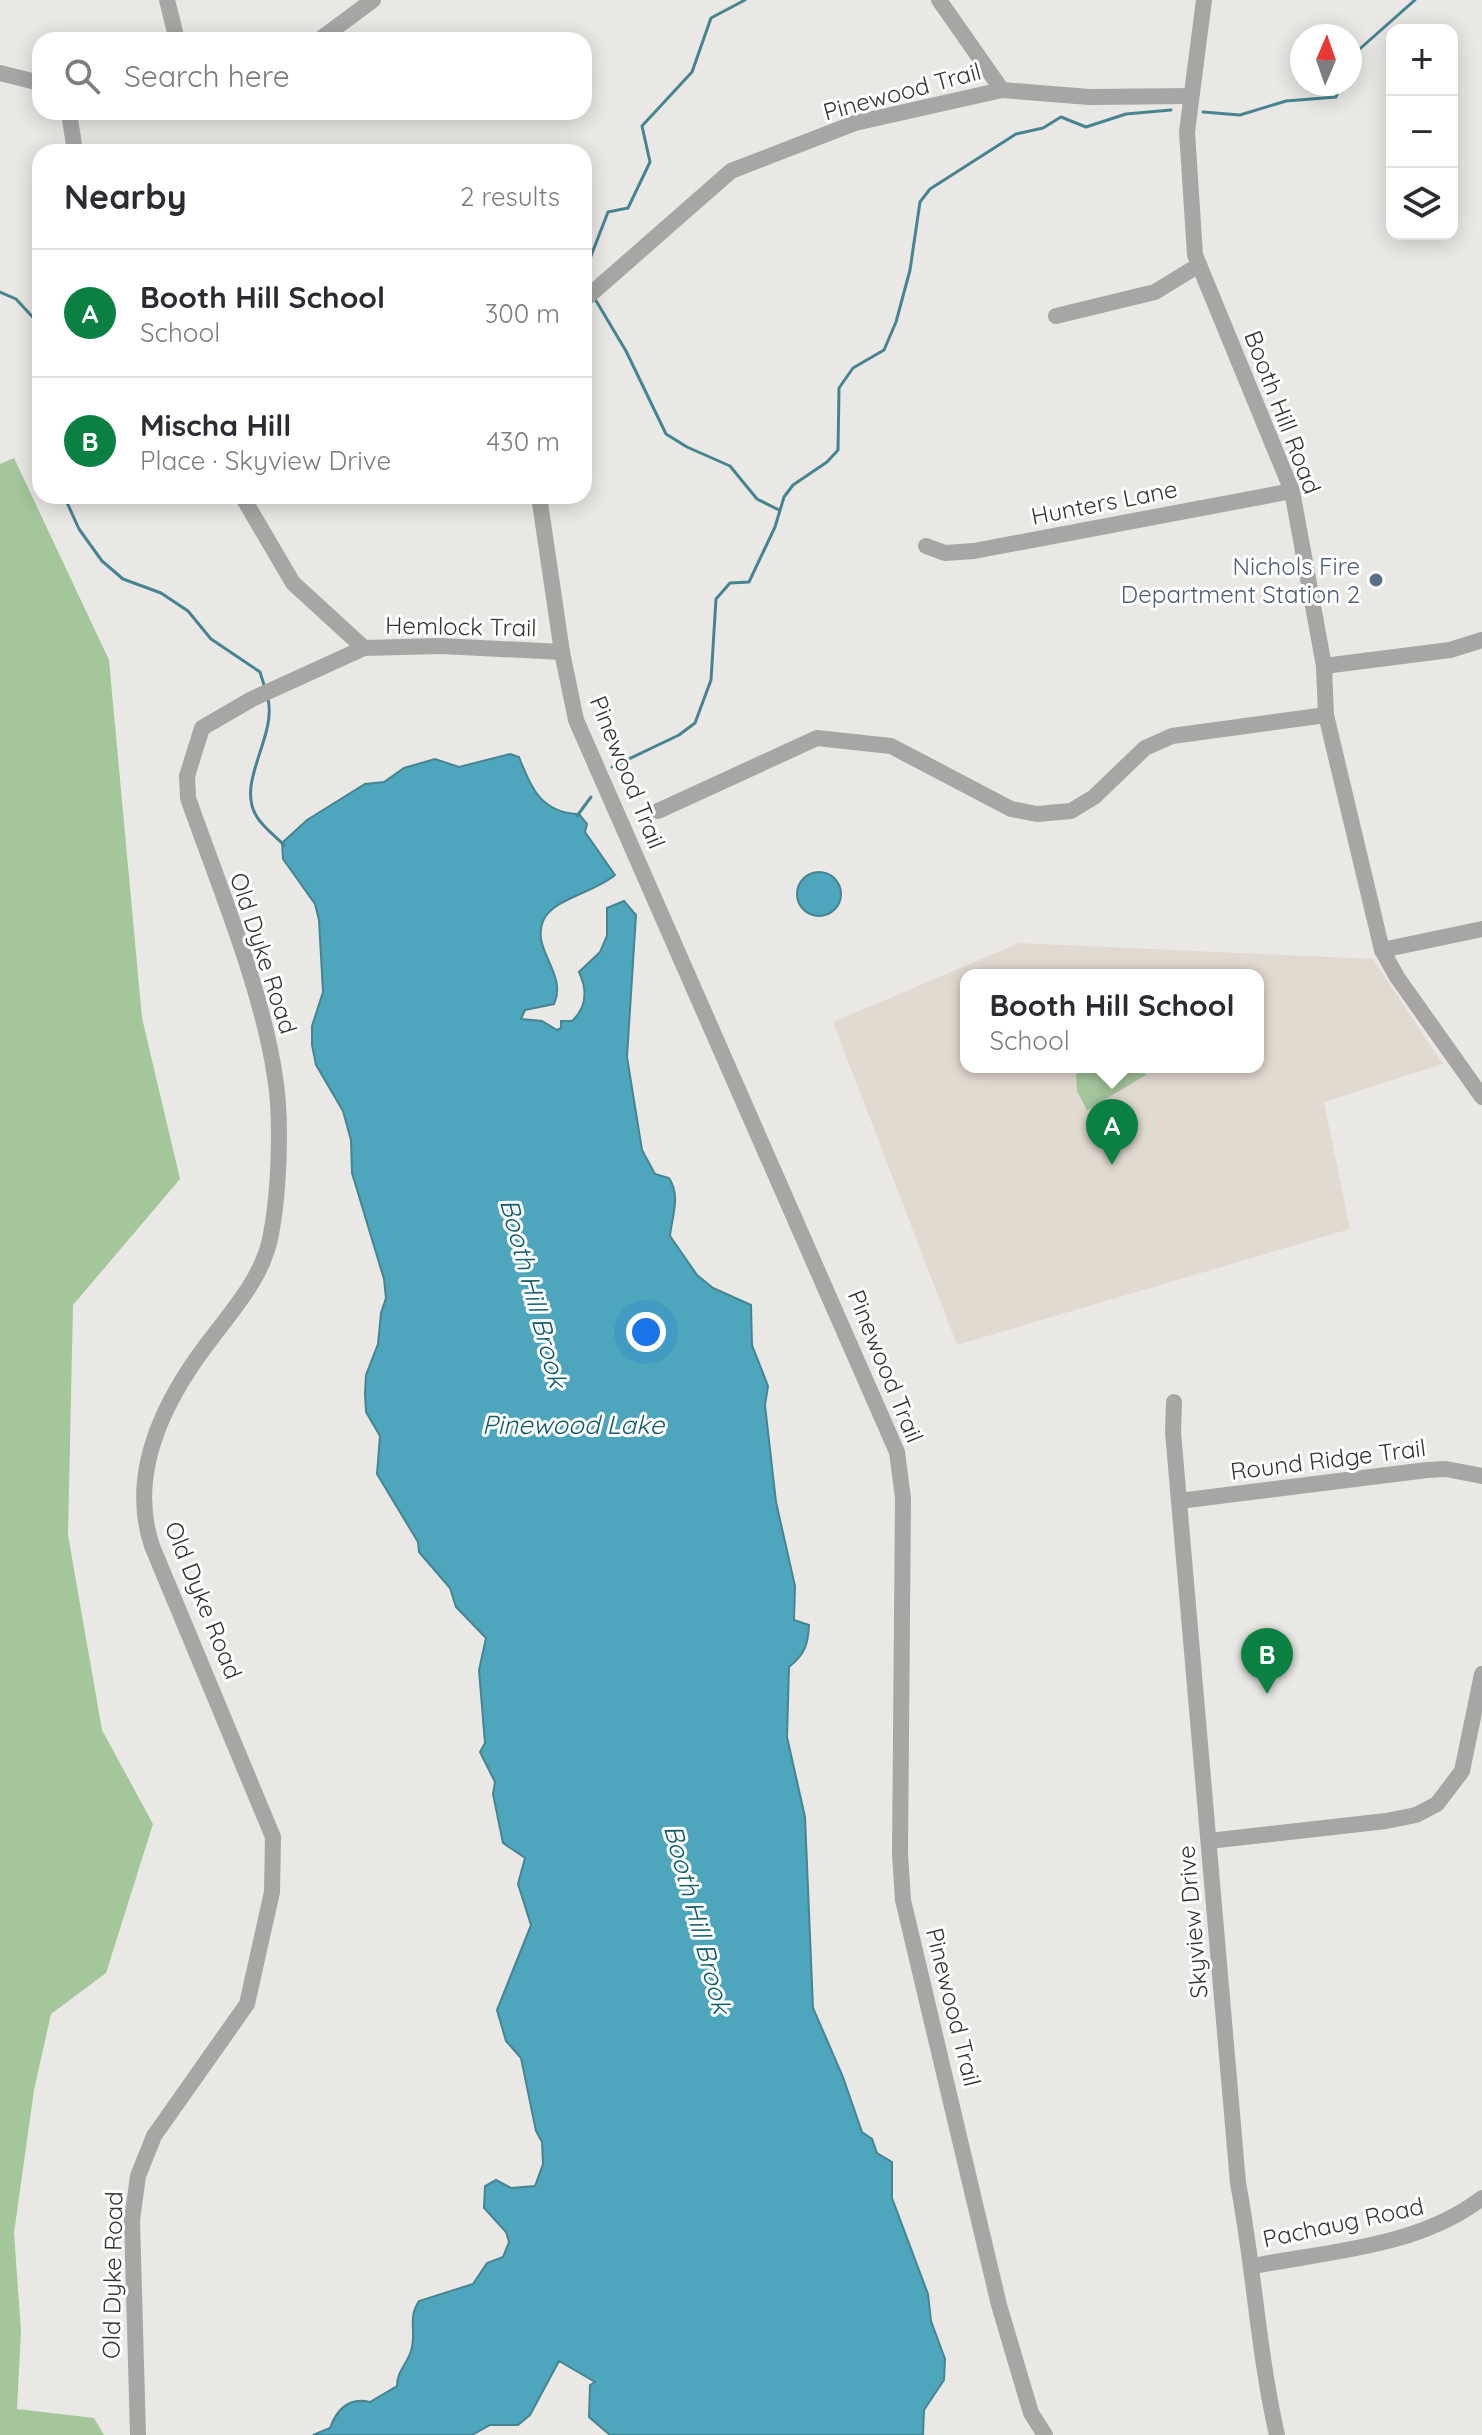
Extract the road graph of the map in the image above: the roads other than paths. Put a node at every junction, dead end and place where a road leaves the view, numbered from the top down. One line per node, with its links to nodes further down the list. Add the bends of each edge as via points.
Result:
1 (167, 0): 5 (street)
2 (373, 0): 6 (street)
3 (939, 0): 9 (street)
4 (1204, 0): 10 (street, Booth Hill Road)
5 (175, 32)
6 (330, 32)
7 (0, 73): 8 (street)
8 (32, 81)
9 (1002, 90): 10 (street, Pinewood Trail, via 1089,97); 14 (street, Pinewood Trail, via 855,123 731,171)
10 (1191, 96): 13 (street, Booth Hill Road, via 1187,132)
11 (70, 120): 12 (street)
12 (74, 144)
13 (1199, 265): 15 (street, via 1155,292); 16 (street, Booth Hill Road)
14 (592, 293)
15 (1056, 316)
16 (1292, 491): 19 (street, Hunters Lane, via 974,551 945,553); 23 (street, Booth Hill Road)
17 (247, 504): 21 (street, Hemlock Trail, via 293,583)
18 (540, 504): 22 (street, Pinewood Trail)
19 (926, 546)
20 (1482, 640): 23 (street, via 1450,650)
21 (364, 648): 22 (street, Hemlock Trail); 36 (street, Old Dyke Road, via 202,728 187,776 188,798 258,1003 279,1102 271,1236 258,1273 166,1411 148,1459 144,1497 152,1546 273,1837 275,1869 247,2004 154,2136 138,2176 132,2220)
22 (562, 652): 37 (street, Pinewood Trail, via 576,720 897,1452 903,1498 903,1900 999,2305 1026,2399)
23 (1324, 666): 24 (street, Booth Hill Road)
24 (1326, 715): 25 (street, via 1172,736 1145,748 1094,797 1071,811 1037,814 1011,809 891,746 817,738); 27 (street, Booth Hill Road)
25 (658, 811)
26 (1482, 929): 27 (street)
27 (1382, 950): 28 (street, Booth Hill Road)
28 (1482, 1097)
29 (1174, 1402): 31 (street, Skyview Drive)
30 (1482, 1476): 31 (street, Round Ridge Trail, via 1427,1470)
31 (1179, 1501): 33 (street, Skyview Drive)
32 (1482, 1674): 33 (street, via 1462,1771 1437,1804 1386,1821)
33 (1209, 1841): 35 (street, Skyview Drive, via 1238,2183)
34 (1482, 2198): 35 (street, Pachaug Road, via 1412,2236)
35 (1253, 2266): 38 (street, Skyview Drive, via 1264,2378)
36 (138, 2435)
37 (1045, 2435)
38 (1277, 2435)

